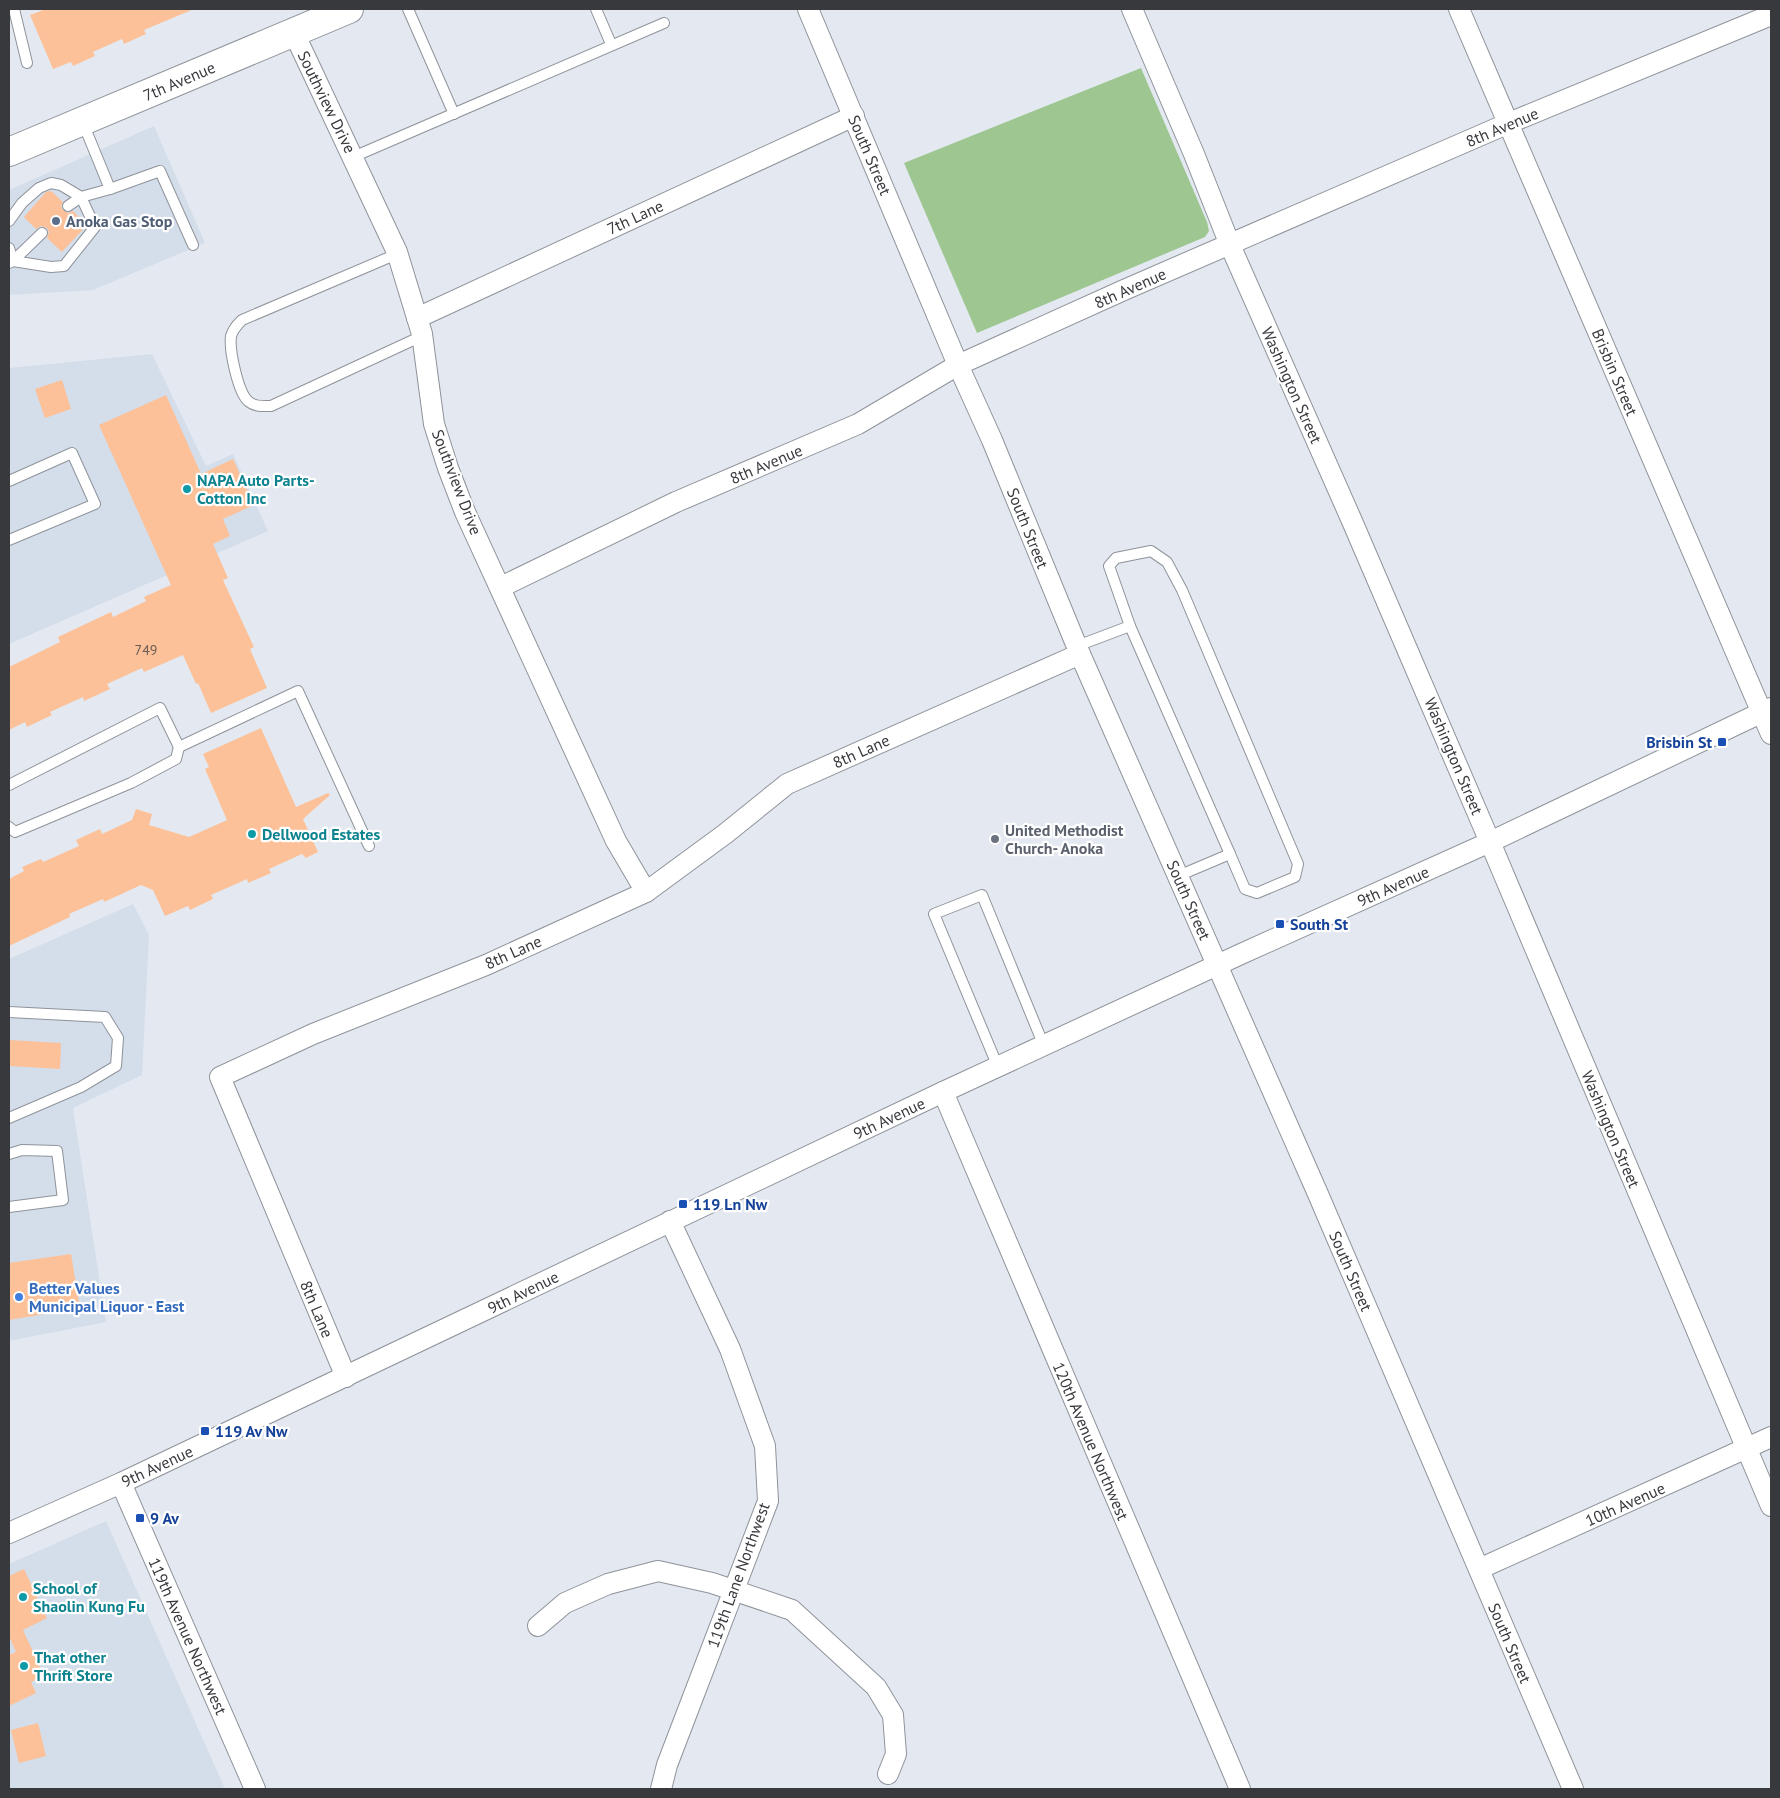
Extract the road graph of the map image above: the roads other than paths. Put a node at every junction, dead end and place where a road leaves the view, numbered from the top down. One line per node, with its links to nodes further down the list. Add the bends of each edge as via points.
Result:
1 (14, 9): 12 (lane)
2 (408, 9): 13 (lane)
3 (596, 9): 11 (lane)
4 (808, 9): 14 (street, South Street)
5 (1132, 9): 25 (street, Washington Street)
6 (1459, 9): 16 (street, Brisbin Street)
7 (340, 10): 10 (street, 7th Avenue)
8 (1771, 15): 16 (street, 8th Avenue)
9 (664, 23): 11 (lane)
10 (294, 33): 15 (street, 7th Avenue); 18 (street, Southview Drive)
11 (611, 44): 13 (lane)
12 (27, 63)
13 (454, 114): 18 (lane)
14 (854, 116): 29 (street, 7th Lane); 30 (street, South Street)
15 (82, 121): 17 (street, 7th Avenue); 19 (lane)
16 (1509, 124): 25 (street, 8th Avenue); 36 (street, Brisbin Street)
17 (9, 152)
18 (353, 157): 27 (street, Southview Drive)
19 (110, 189): 20 (lane); 24 (lane, via 160,171)
20 (81, 197): 21 (lane); 22 (lane, via 51,182 22,203); 28 (lane, via 95,227 64,266)
21 (68, 206)
22 (9, 221)
23 (42, 233): 28 (lane)
24 (193, 245)
25 (1230, 245): 30 (street, 8th Avenue); 41 (street, Washington Street)
26 (9, 248): 28 (lane)
27 (397, 254): 29 (street, Southview Drive); 29 (lane, via 242,320 235,326 231,347 240,390 257,406 271,406)
28 (11, 262)
29 (419, 327): 33 (street, Southview Drive, via 434,424 465,512)
30 (958, 365): 33 (street, 8th Avenue, via 858,424 676,502); 35 (street, South Street)
31 (9, 481): 32 (lane, via 72,453 95,504)
32 (9, 540)
33 (501, 587): 45 (street, Southview Drive, via 616,841)
34 (1130, 626): 35 (lane); 43 (lane); 43 (lane, via 1109,566 1116,558 1151,551 1167,562 1182,590 1298,864 1295,877 1257,893 1245,890)
35 (1078, 650): 44 (street, South Street); 45 (street, 8th Lane, via 786,784)
36 (1767, 711): 37 (street, Brisbin Street); 41 (street, 9th Avenue)
37 (1771, 734)
38 (179, 747): 39 (lane, via 160,708); 40 (lane, via 176,759 131,783 15,832); 42 (lane, via 298,691)
39 (9, 785)
40 (9, 828)
41 (1490, 842): 46 (street, 9th Avenue); 57 (street, Washington Street)
42 (369, 846)
43 (1230, 854): 44 (lane)
44 (1178, 876): 46 (street, South Street)
45 (646, 892): 55 (street, 8th Lane, via 486,965 313,1034 220,1077)
46 (1218, 965): 48 (street, 9th Avenue); 61 (street, South Street)
47 (9, 1012): 51 (lane, via 105,1017 118,1038 116,1066 81,1087)
48 (1044, 1046): 49 (street, 9th Avenue); 49 (lane, via 982,895 934,914)
49 (998, 1067): 50 (street, 9th Avenue)
50 (943, 1092): 54 (street, 9th Avenue); 67 (street, 120th Avenue Northwest)
51 (9, 1118)
52 (9, 1154): 53 (lane, via 22,1150 57,1151 63,1200)
53 (9, 1207)
54 (670, 1222): 55 (street, 9th Avenue); 62 (street, 119th Lane Northwest, via 730,1349 765,1446 768,1501)
55 (346, 1377): 58 (street, 9th Avenue)
56 (1771, 1437): 57 (street, 10th Avenue)
57 (1746, 1449): 59 (street, Washington Street); 61 (street, 10th Avenue)
58 (121, 1483): 60 (street, 9th Avenue); 65 (street, 119th Avenue Northwest)
59 (1771, 1506)
60 (9, 1533)
61 (1479, 1569): 68 (street, South Street)
62 (733, 1590): 63 (street, via 658,1571 608,1584 565,1603); 64 (street, via 792,1610 876,1688 893,1715 896,1754); 66 (street, 119th Lane Northwest, via 667,1765)
63 (538, 1626)
64 (888, 1774)
65 (253, 1788)
66 (661, 1789)
67 (1240, 1789)
68 (1573, 1789)

